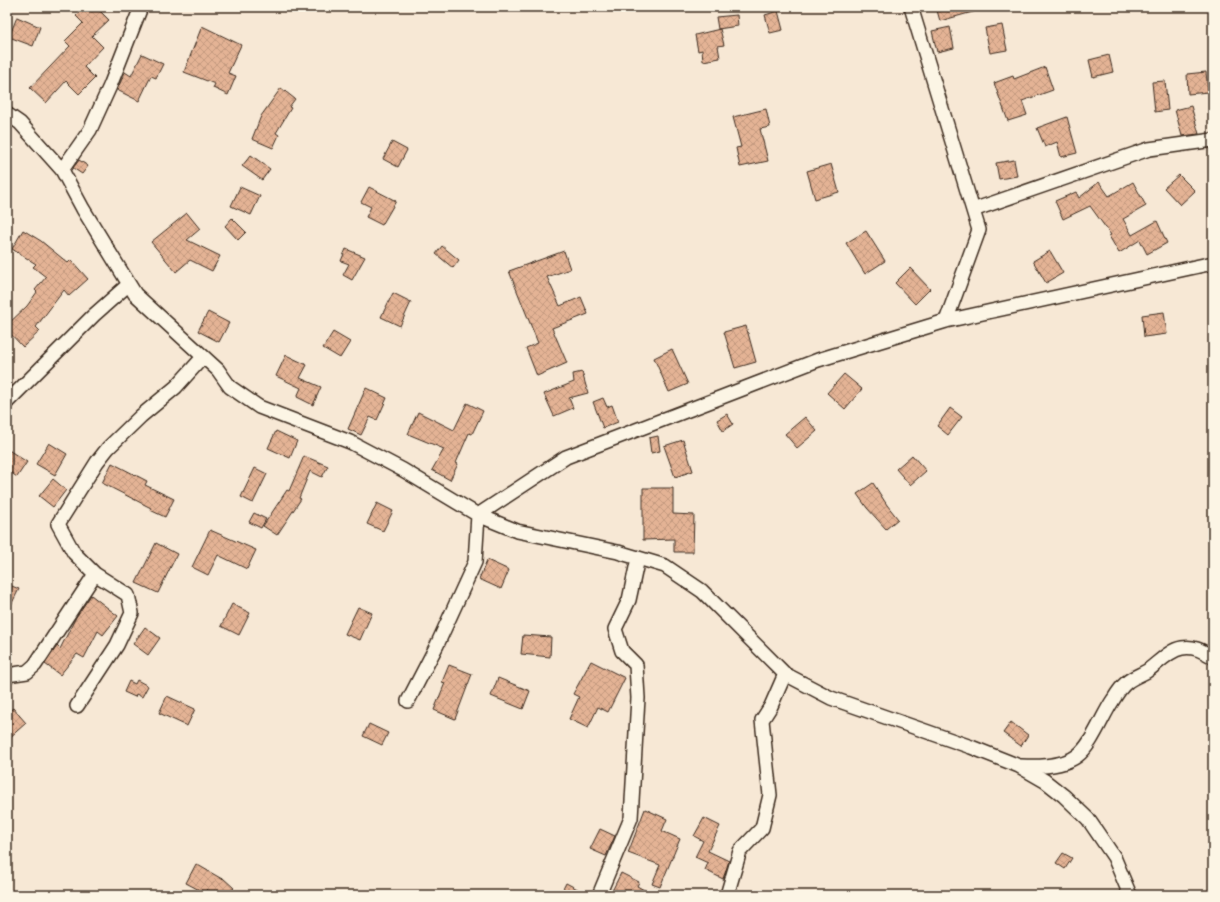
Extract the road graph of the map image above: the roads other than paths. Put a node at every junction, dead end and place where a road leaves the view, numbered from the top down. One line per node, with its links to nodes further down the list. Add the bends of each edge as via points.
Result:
1 (141, 7): 5 (street, via 90,130)
2 (911, 7): 6 (street)
3 (7, 114): 5 (street, via 20,123)
4 (1213, 140): 6 (street, via 1149,149)
5 (62, 170): 8 (street, via 82,209)
6 (973, 210): 9 (street, via 979,230)
7 (1213, 263): 9 (street)
8 (129, 284): 10 (street, via 135,294); 11 (street, via 94,315)
9 (946, 321): 12 (street, via 818,360 566,457)
10 (203, 357): 12 (street, via 218,370 230,387 259,407 350,442); 14 (street, via 176,387 108,448 58,524 74,553)
11 (7, 402)
12 (478, 515): 13 (street, via 517,531); 18 (street, via 475,562)
13 (638, 558): 16 (street, via 665,566 702,591); 21 (street, via 629,600 615,630 622,651 636,665 638,698 631,818)
14 (95, 574): 17 (street, via 35,665 27,672); 19 (street, via 128,595 132,612 117,645)
15 (1213, 657): 20 (street, via 1194,647 1180,648 1126,683 1077,756 1063,763 1040,767)
16 (785, 674): 20 (street, via 831,698); 22 (street, via 762,720 770,795 762,828 740,851)
17 (7, 675)
18 (408, 701)
19 (77, 706)
20 (1019, 766): 23 (street, via 1059,792 1088,819 1114,857)
21 (599, 895)
22 (727, 895)
23 (1130, 895)

